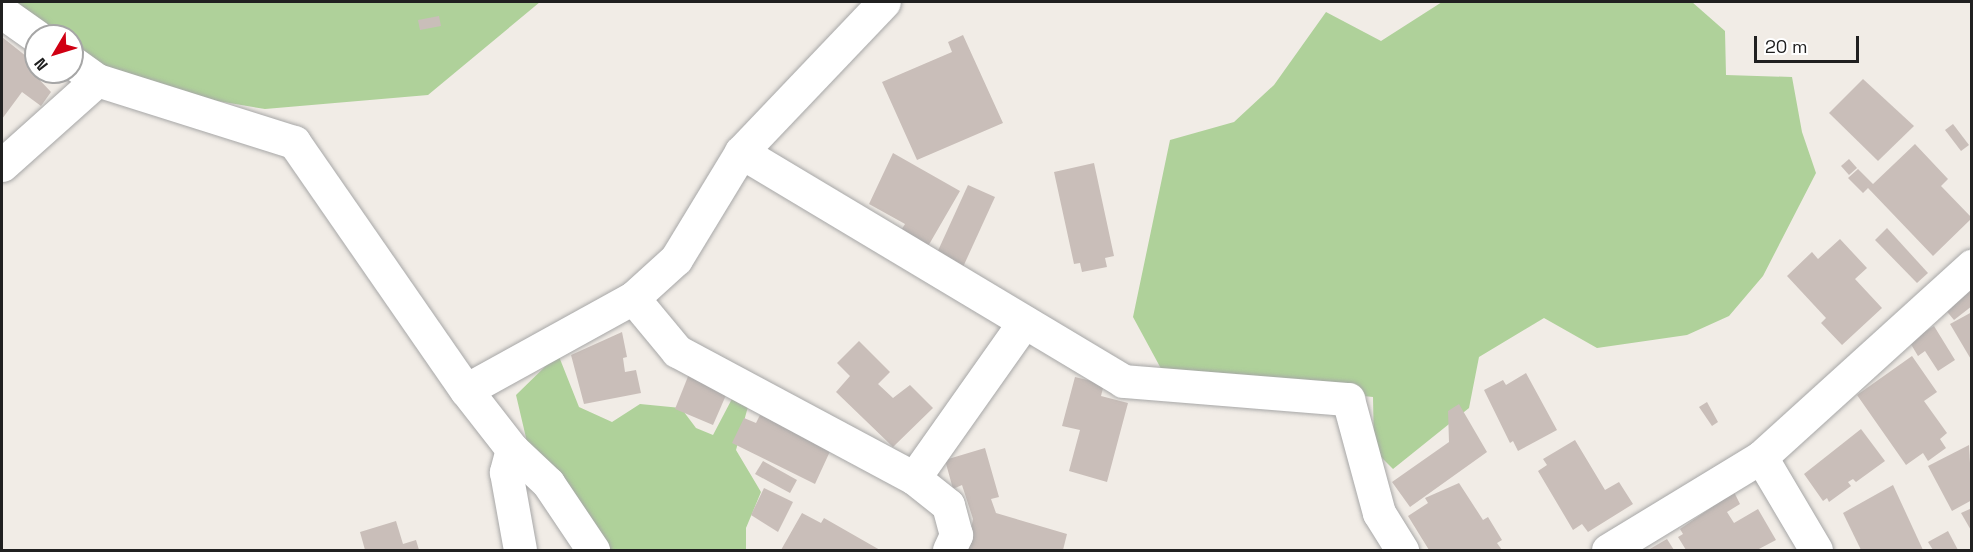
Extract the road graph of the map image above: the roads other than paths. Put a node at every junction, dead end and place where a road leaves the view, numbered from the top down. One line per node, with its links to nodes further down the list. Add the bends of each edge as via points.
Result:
1 (884, 2): 6 (street)
2 (2, 12): 3 (street)
3 (24, 28)
4 (84, 71): 11 (street, via 294,142)
5 (73, 84): 7 (street)
6 (741, 152): 9 (street, via 676,259); 10 (street)
7 (2, 165)
8 (1971, 266): 13 (street)
9 (633, 298): 11 (street); 14 (street, via 677,351)
10 (1024, 322): 14 (street); 18 (street, via 1123,381 1348,399 1379,513)
11 (466, 390): 12 (street)
12 (512, 449): 15 (street, via 506,472); 16 (street, via 548,483)
13 (1761, 457): 19 (street); 20 (street)
14 (914, 478): 17 (street, via 948,505 956,535)
15 (520, 550)
16 (593, 550)
17 (949, 550)
18 (1402, 550)
19 (1608, 550)
20 (1816, 550)

